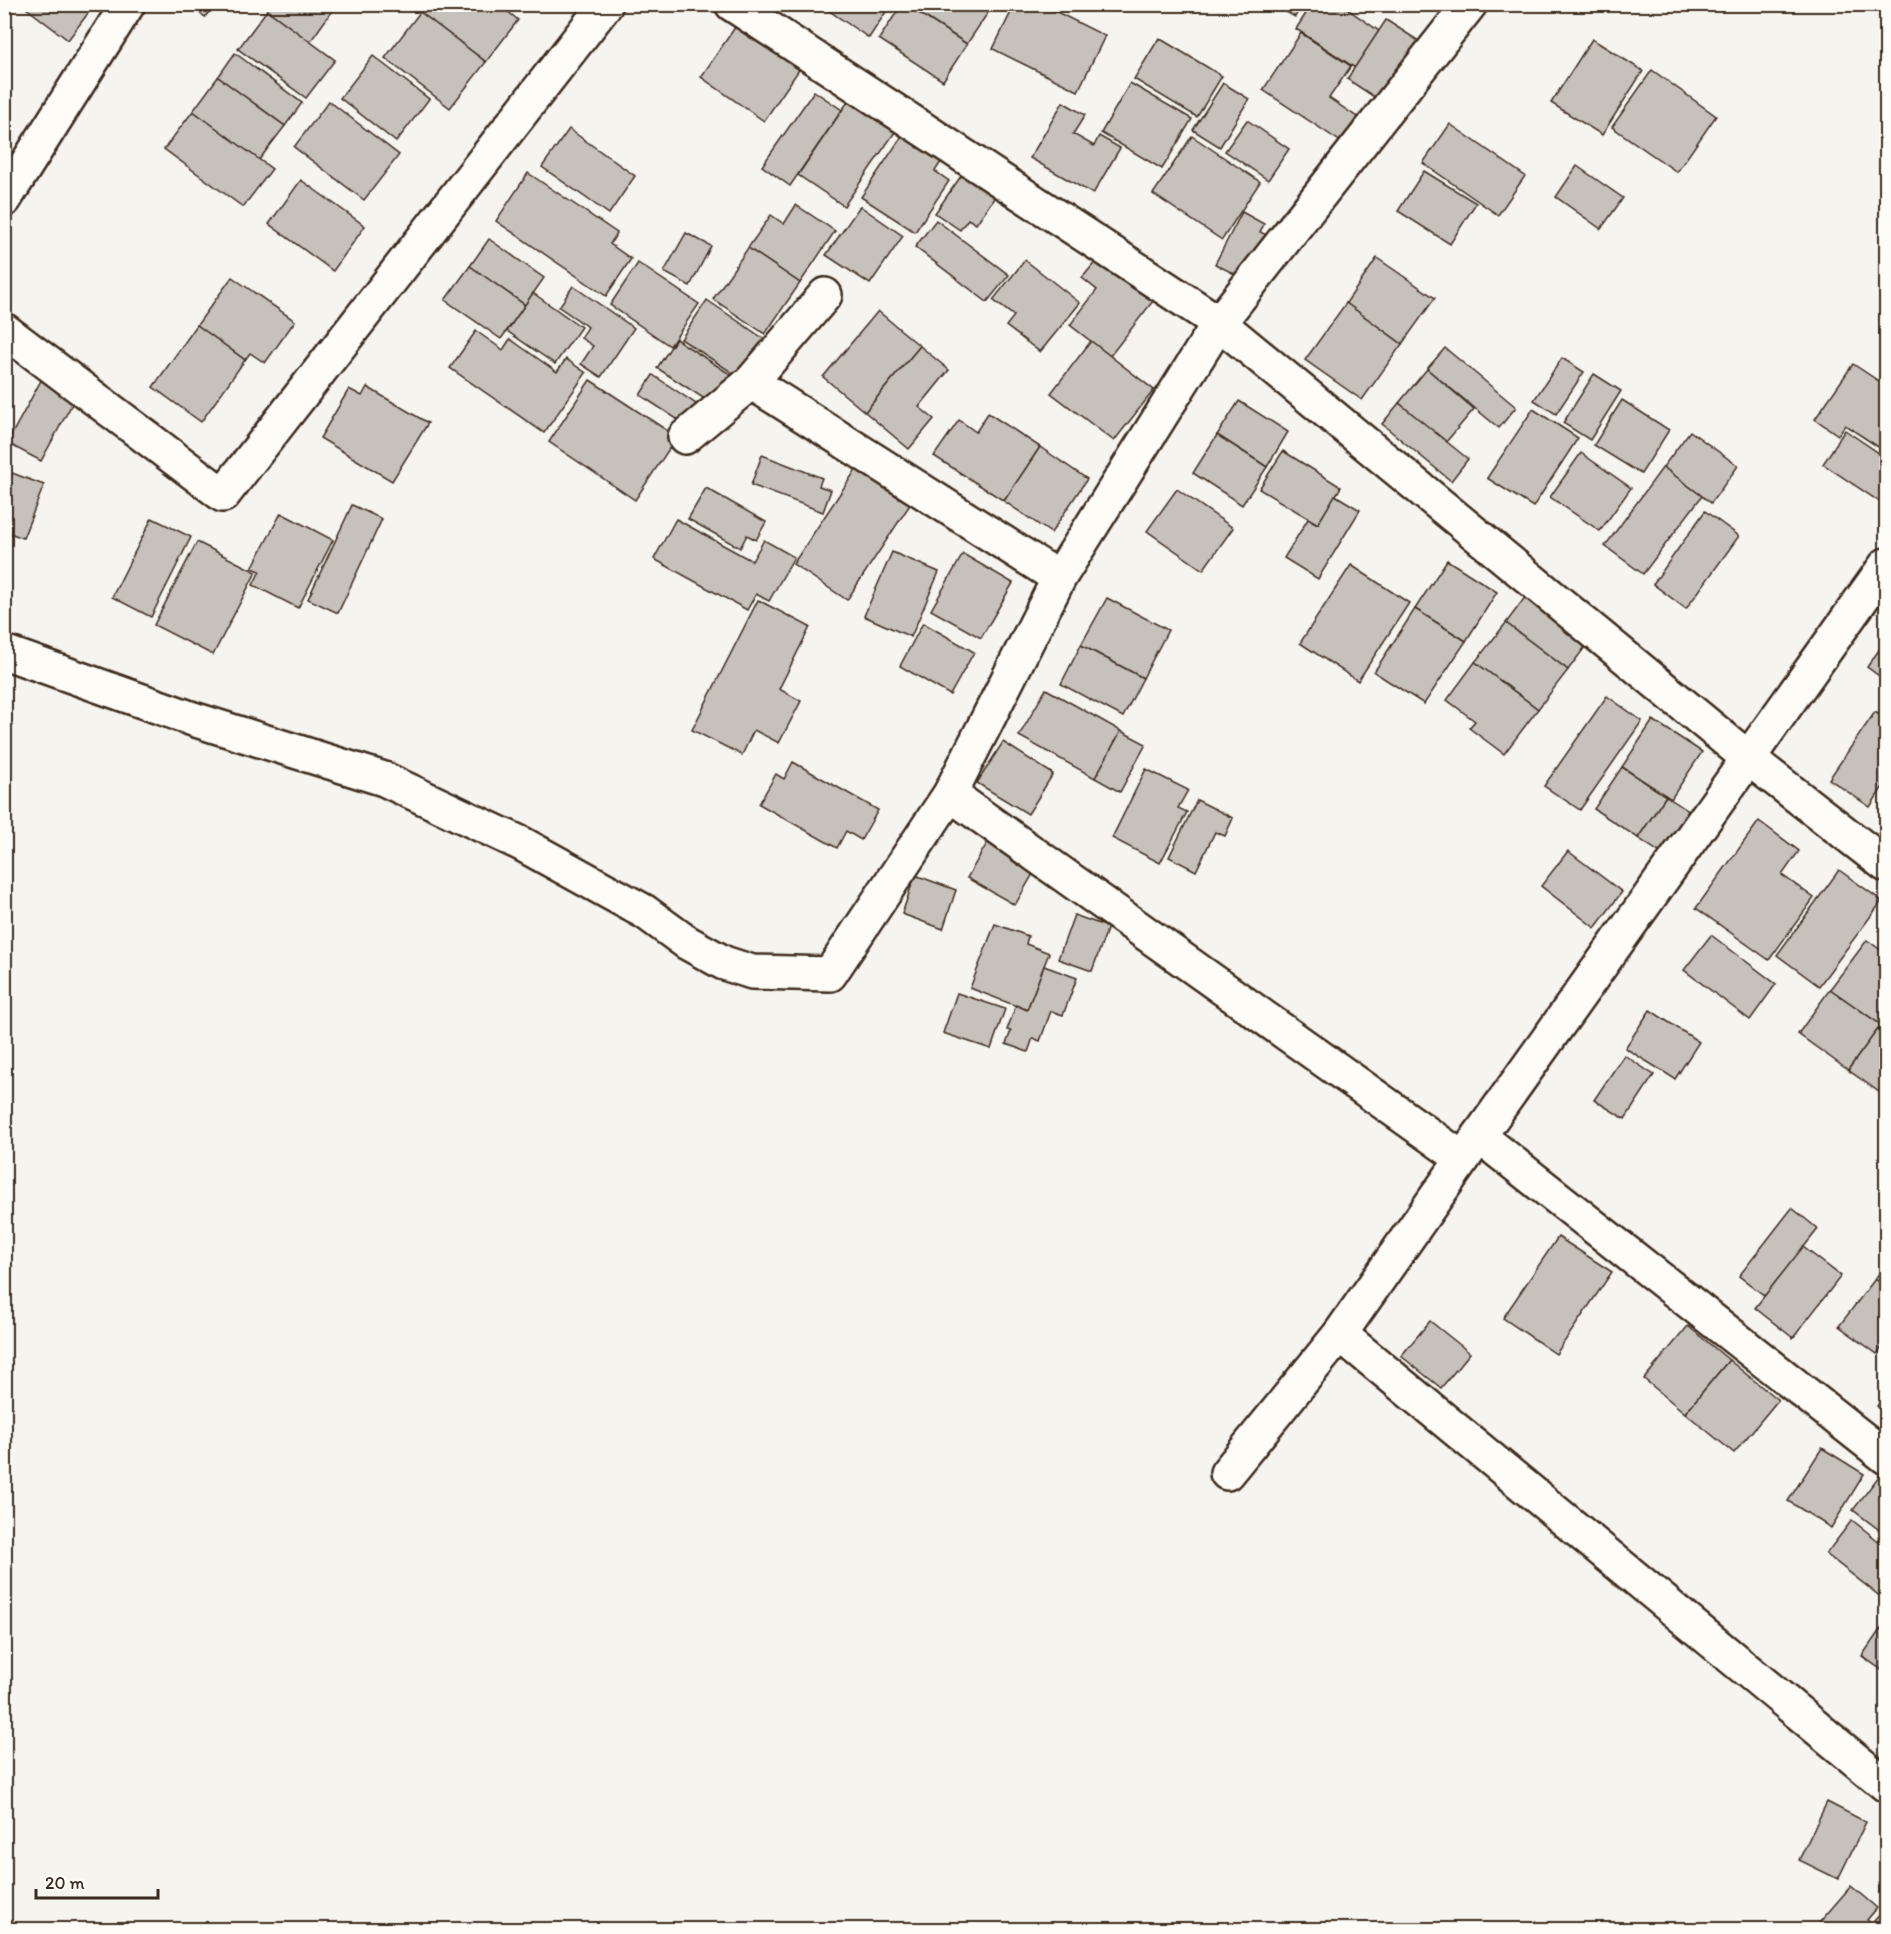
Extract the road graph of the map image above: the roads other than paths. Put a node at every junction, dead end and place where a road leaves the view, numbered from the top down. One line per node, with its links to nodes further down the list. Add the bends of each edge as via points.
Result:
1 (128, 4): 5 (street)
2 (606, 4): 8 (street, via 223,495)
3 (732, 4): 7 (street)
4 (1470, 4): 7 (street)
5 (4, 200)
6 (825, 295): 9 (street)
7 (1219, 323): 12 (street); 14 (street)
8 (4, 330)
9 (751, 382): 10 (street); 12 (street)
10 (686, 437)
11 (1887, 565): 14 (street)
12 (1059, 578): 15 (street)
13 (4, 652): 15 (street, via 193,719 384,779 522,844 645,912 714,958 752,972 830,974)
14 (1748, 758): 16 (street); 17 (street)
15 (950, 794): 17 (street)
16 (1887, 865)
17 (1471, 1148): 18 (street); 19 (street)
18 (1340, 1334): 20 (street); 21 (street)
19 (1887, 1457)
20 (1227, 1473)
21 (1887, 1785)

